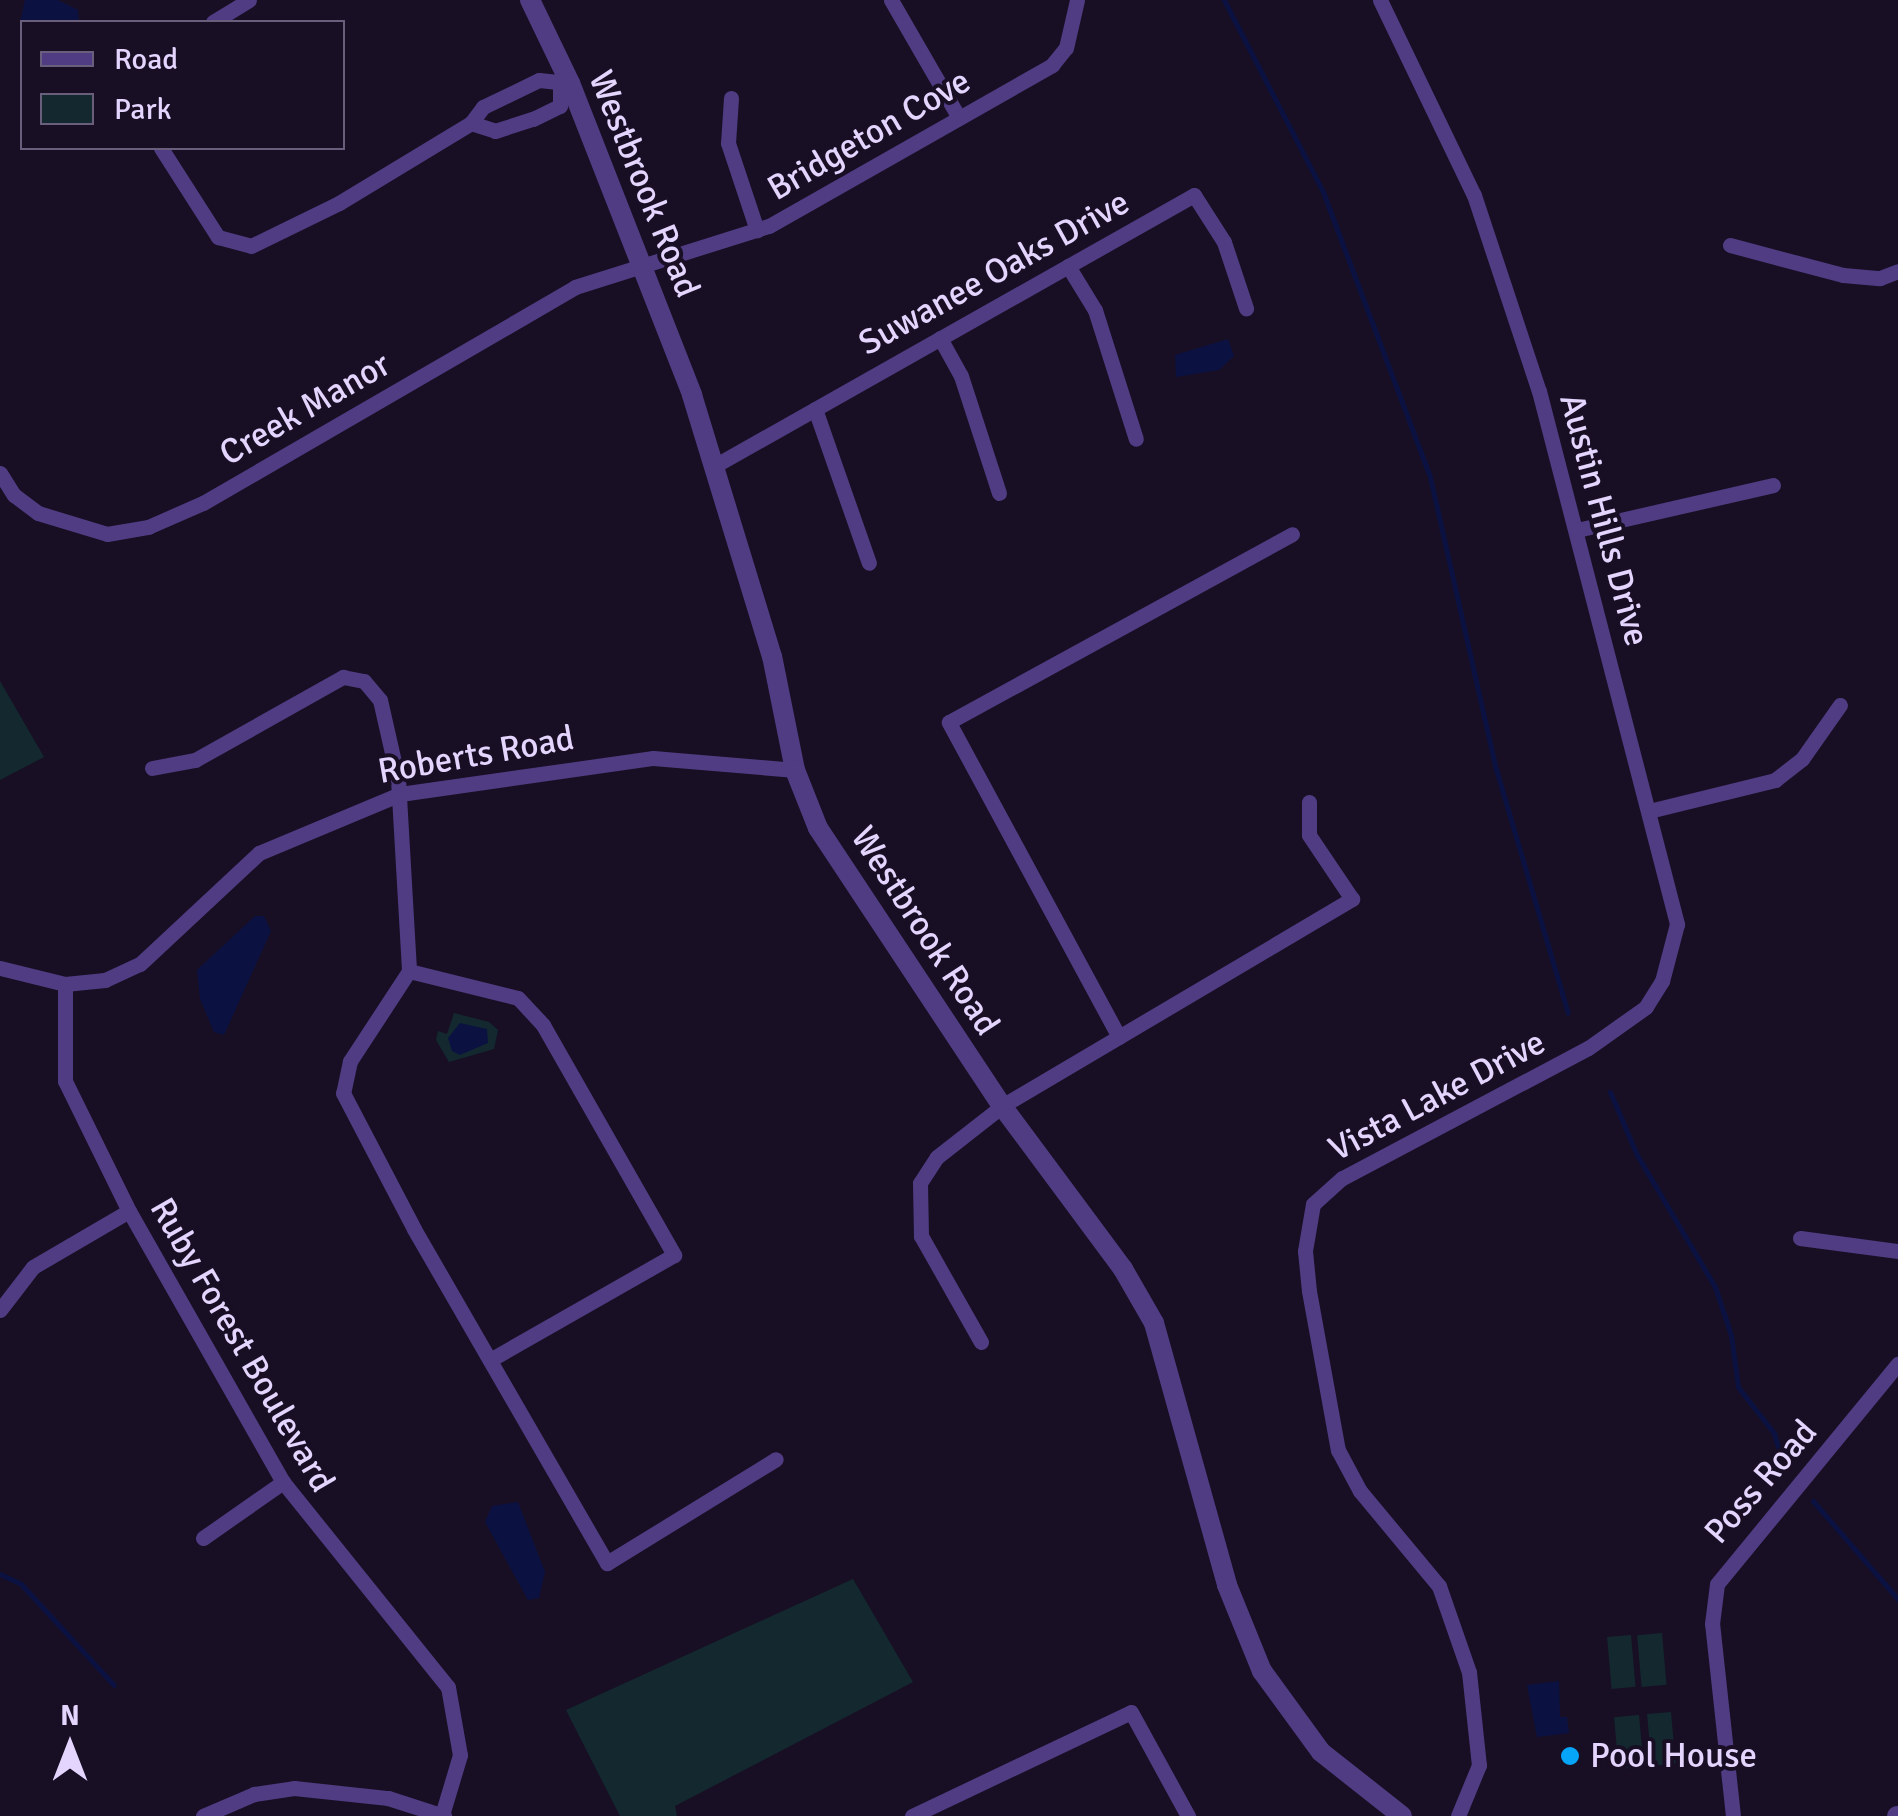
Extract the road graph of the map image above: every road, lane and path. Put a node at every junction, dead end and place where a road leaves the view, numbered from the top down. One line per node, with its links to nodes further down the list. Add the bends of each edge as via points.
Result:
1 (248, 0): 6 (street)
2 (530, 0): 7 (street, Westbrook Road)
3 (891, 0): 9 (street)
4 (1076, 0): 9 (street, Bridgeton Cove, via 1066,48 1052,65)
5 (1380, 0): 25 (street, Austin Hills Drive, via 1474,195)
6 (216, 20)
7 (566, 84): 10 (street, via 539,80 483,107); 10 (street, via 560,106 533,119 495,132); 15 (street, Westbrook Road)
8 (731, 98): 12 (street, via 728,143)
9 (959, 118): 12 (street, Bridgeton Cove)
10 (472, 123): 11 (street, via 251,246 218,237)
11 (162, 150)
12 (756, 230): 15 (street, Bridgeton Cove)
13 (1730, 246): 16 (street, via 1843,275 1880,278)
14 (1068, 266): 17 (street, Suwanee Oaks Drive, via 1194,195 1224,242); 18 (street, Suwanee Oaks Drive); 20 (street, via 1095,310)
15 (643, 268): 21 (street, Westbrook Road); 22 (street, Creek Manor, via 574,286 203,503 148,527 107,534 66,525 14,495)
16 (1898, 271)
17 (1246, 308)
18 (940, 338): 19 (street, Suwanee Oaks Drive); 24 (street, via 962,376)
19 (815, 409): 21 (street, Suwanee Oaks Drive); 27 (street)
20 (1136, 440)
21 (716, 465): 30 (street, Westbrook Road, via 772,656)
22 (0, 473)
23 (1773, 485): 25 (street)
24 (999, 493)
25 (1577, 530): 33 (street, Austin Hills Drive)
26 (1292, 534): 37 (street, via 950,722)
27 (869, 563)
28 (1840, 705): 33 (street, via 1802,759 1775,780)
29 (152, 768): 31 (street, via 195,760 344,677 364,681 380,700)
30 (795, 770): 31 (street, Roberts Road, via 653,758); 39 (street, Westbrook Road, via 818,828)
31 (400, 794): 35 (street); 36 (street, Roberts Road, via 259,853 140,964 104,980)
32 (1309, 802): 37 (street, via 1309,836 1352,899)
33 (1649, 811): 38 (street, Austin Hills Drive, via 1677,924 1672,951 1646,1007)
34 (0, 968): 36 (street)
35 (408, 971): 45 (street, via 350,1060 343,1093); 45 (street, via 518,998 543,1025 674,1256)
36 (65, 984): 40 (street, Ruby Forest Boulevard, via 65,1081)
37 (1119, 1037): 39 (street)
38 (1592, 1045): 56 (street, Vista Lake Drive, via 1342,1178 1312,1204 1305,1250 1309,1291 1338,1450 1360,1491 1439,1586 1469,1672 1479,1766)
39 (1002, 1106): 44 (street, via 937,1157 916,1201 921,1236); 55 (street, Westbrook Road, via 1123,1269 1154,1323 1227,1585 1262,1671 1321,1752)
40 (128, 1211): 43 (street, via 33,1267); 49 (street, Ruby Forest Boulevard)
41 (1800, 1238): 42 (street)
42 (1898, 1251)
43 (0, 1310)
44 (981, 1342)
45 (490, 1360): 48 (street, via 607,1563)
46 (1898, 1364): 47 (street, Poss Road)
47 (1892, 1390): 57 (street, Poss Road, via 1850,1427 1717,1584 1712,1624)
48 (776, 1459)
49 (282, 1482): 50 (street); 51 (street, Ruby Forest Boulevard, via 448,1687 460,1724 460,1755)
50 (203, 1538)
51 (443, 1815): 52 (street, via 388,1798 294,1788 254,1794)
52 (203, 1816)
53 (912, 1816): 54 (street, via 1130,1712)
54 (1188, 1816)
55 (1402, 1816)
56 (1458, 1816)
57 (1733, 1816)

